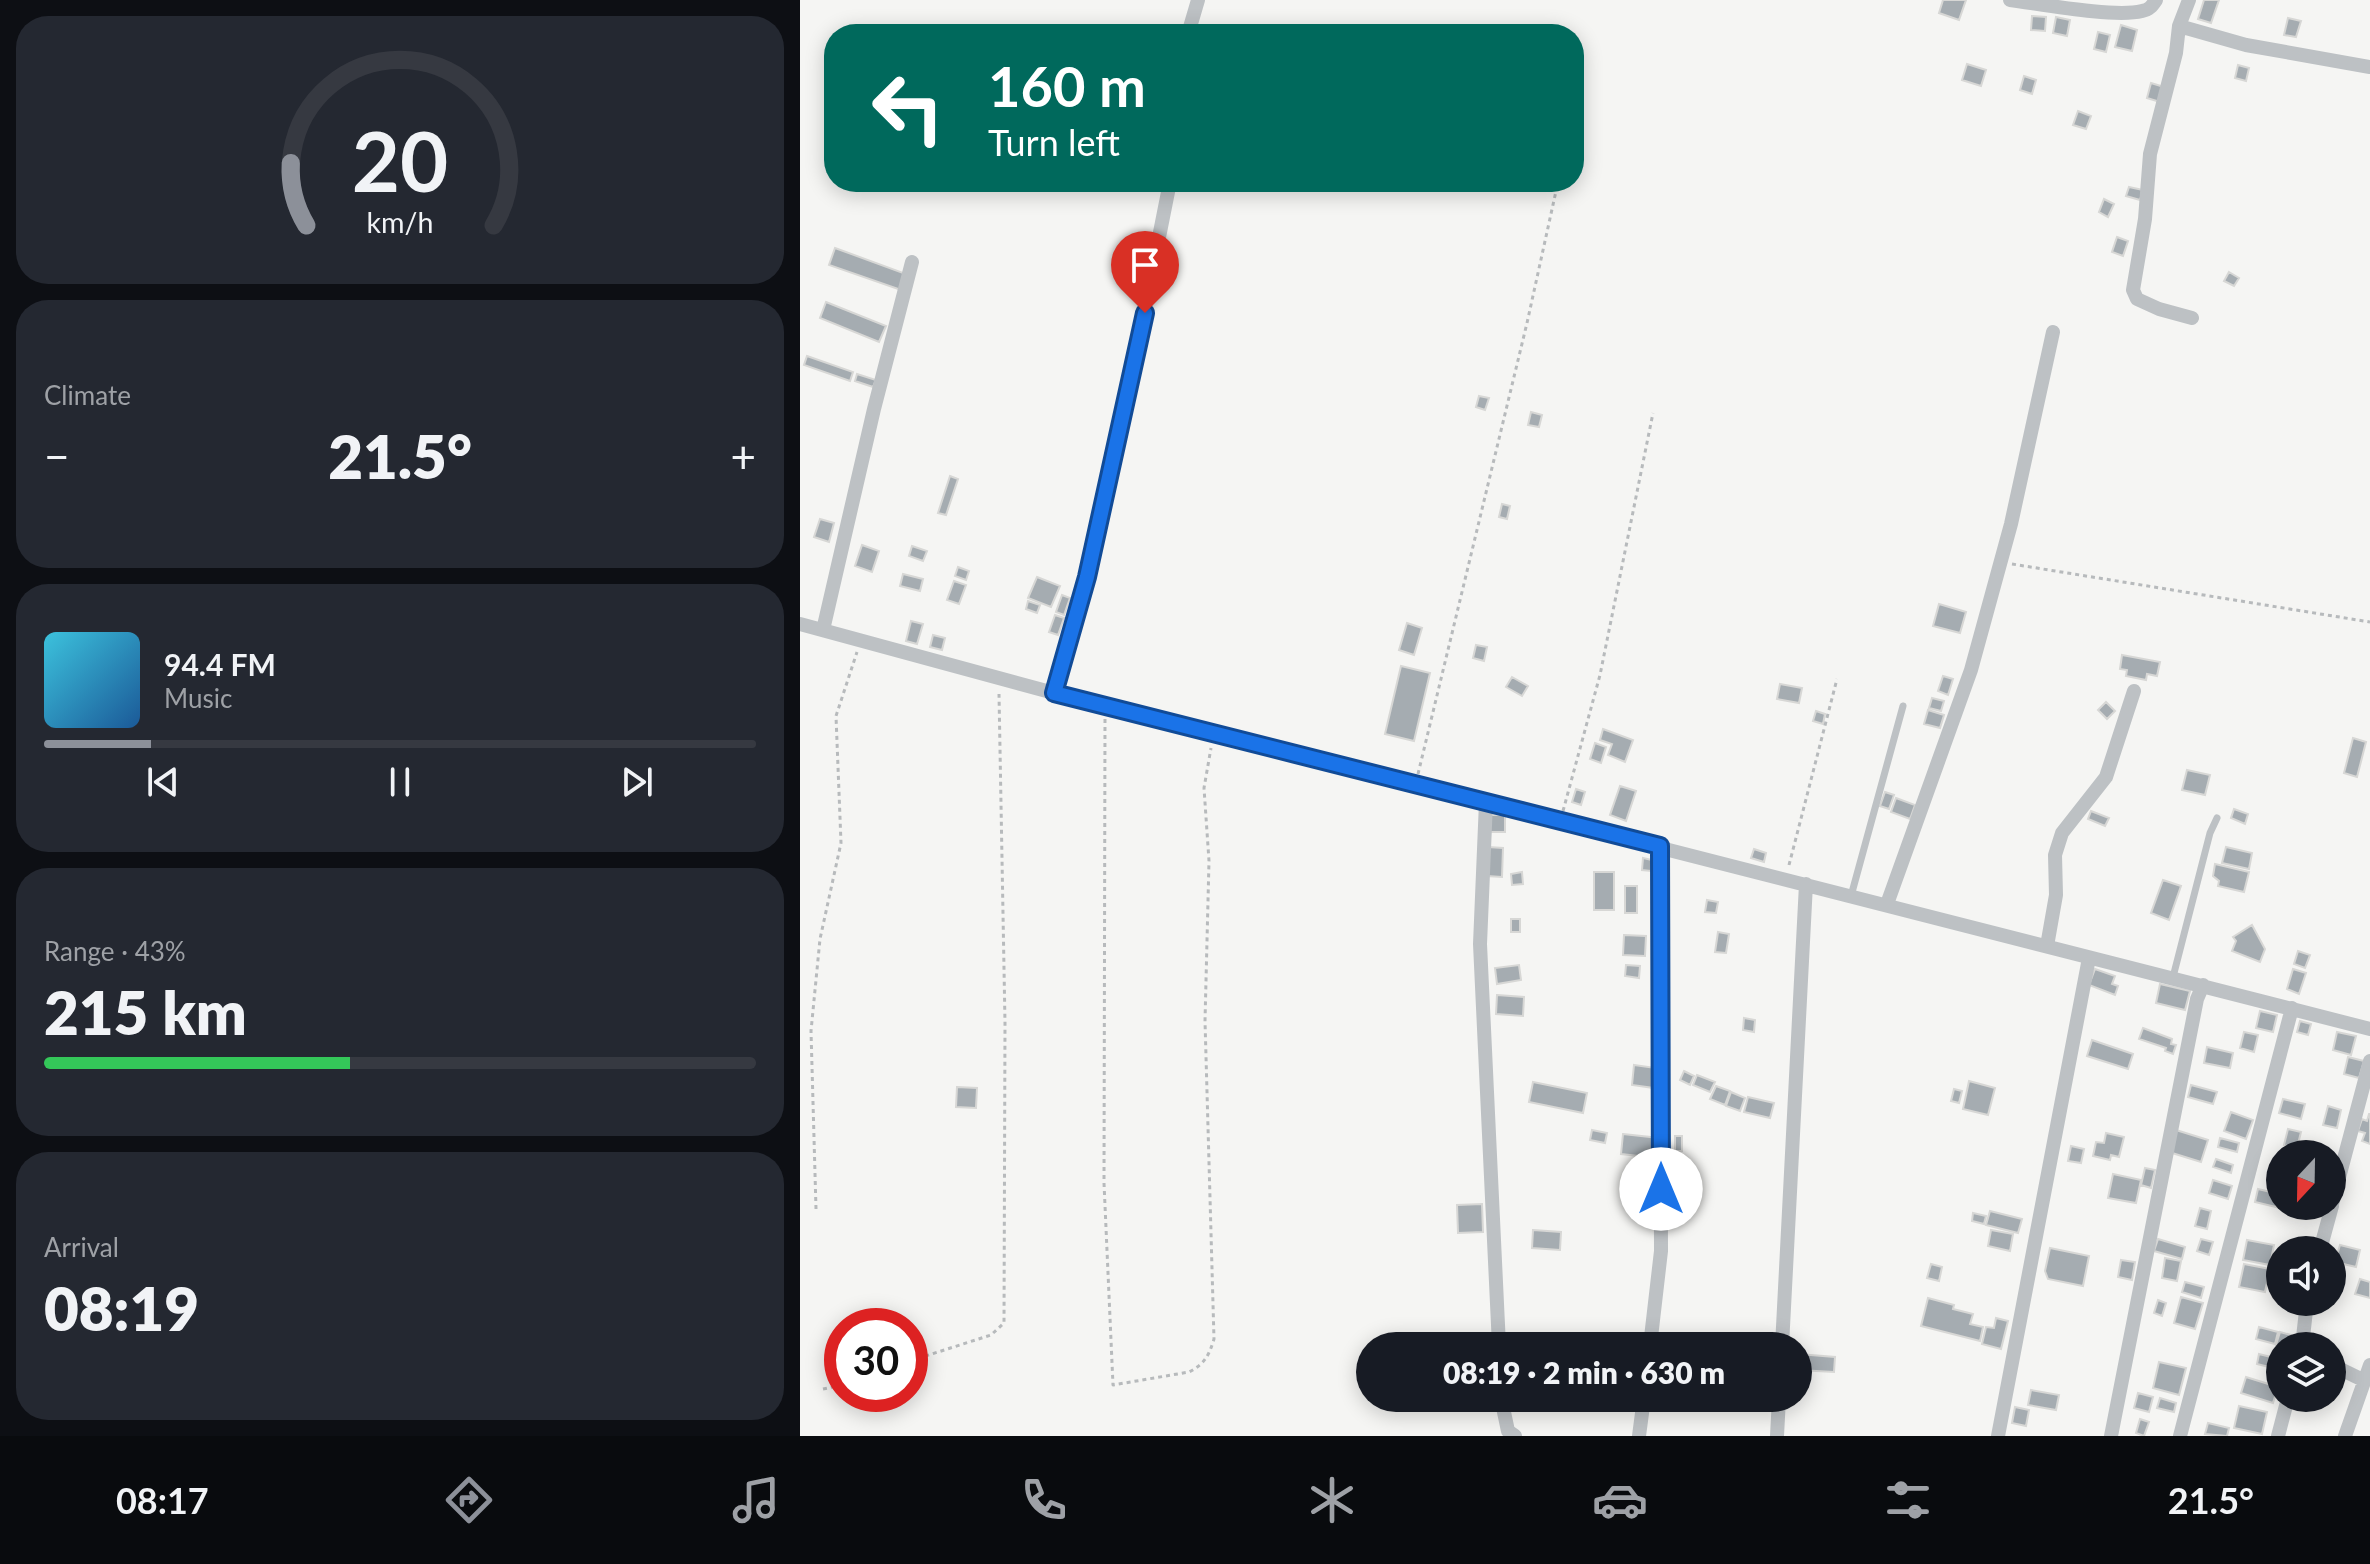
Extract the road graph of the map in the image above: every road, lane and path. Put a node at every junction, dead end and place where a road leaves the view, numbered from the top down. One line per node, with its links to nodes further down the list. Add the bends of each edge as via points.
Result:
1 (1198, 0): 5 (street)
2 (2010, 0): 3 (street, via 2122,13 2142,12)
3 (2156, 0)
4 (2189, 0): 6 (street)
5 (1191, 24)
6 (2179, 26): 7 (street, via 2246,45); 11 (street, via 2150,154 2133,290 2137,299)
7 (2370, 67)
8 (1168, 192): 22 (street, via 1108,485)
9 (1556, 192): 26 (path)
10 (912, 262): 17 (street)
11 (2192, 318)
12 (2053, 332): 14 (street)
13 (1653, 413): 29 (path, via 1600,675)
14 (2001, 562): 15 (path); 34 (street, via 1971,670)
15 (2370, 622)
16 (800, 624): 17 (street)
17 (823, 630): 18 (street)
18 (860, 641): 19 (street); 43 (path, via 836,716 841,843 820,939 811,1031)
19 (998, 678): 22 (street); 47 (path, via 1004,1323 991,1335)
20 (1837, 679): 31 (path)
21 (2134, 691): 35 (street, via 2106,777 2062,833 2055,855 2056,895)
22 (1054, 693): 23 (street)
23 (1105, 706): 25 (street); 25 (path, via 1104,1183 1113,1385 1200,1367 1214,1339 1205,1103 1209,861 1204,788)
24 (1903, 706): 33 (lane)
25 (1216, 733): 26 (street)
26 (1415, 784): 27 (street)
27 (1486, 802): 29 (street); 44 (street, via 1480,944)
28 (2217, 818): 37 (lane)
29 (1560, 821): 30 (street)
30 (1660, 846): 31 (street); 45 (street, via 1661,1251)
31 (1786, 879): 32 (street)
32 (1806, 884): 33 (street); 46 (street)
33 (1851, 896): 34 (street)
34 (1887, 904): 35 (street)
35 (2047, 946): 36 (street)
36 (2089, 958): 37 (street); 59 (street)
37 (2173, 977): 38 (street)
38 (2203, 985): 39 (street); 60 (street)
39 (2292, 1008): 40 (street); 61 (street)
40 (2370, 1029)
41 (2370, 1061): 42 (street)
42 (2346, 1152)
43 (816, 1209)
44 (1498, 1332)
45 (1652, 1332)
46 (1783, 1332)
47 (928, 1355)
48 (2370, 1365): 50 (street)
49 (2346, 1372): 50 (street)
50 (2365, 1381): 51 (street)
51 (2363, 1400): 63 (street)
52 (1504, 1412): 56 (street, via 1508,1431)
53 (1642, 1412): 57 (street)
54 (1778, 1412): 58 (street)
55 (2284, 1412): 62 (street)
56 (1515, 1436)
57 (1639, 1436)
58 (1777, 1436)
59 (1998, 1436)
60 (2111, 1436)
61 (2180, 1436)
62 (2278, 1436)
63 (2345, 1436)

